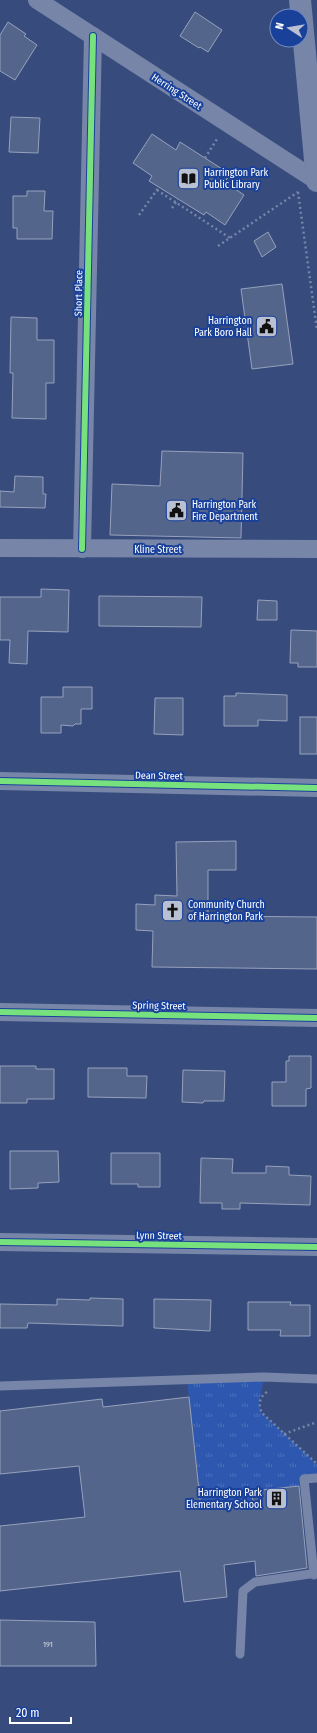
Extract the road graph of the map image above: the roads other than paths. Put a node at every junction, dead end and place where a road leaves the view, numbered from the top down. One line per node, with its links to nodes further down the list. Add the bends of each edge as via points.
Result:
1 (37, 0): 3 (street, Herring Street)
2 (300, 0): 4 (street)
3 (93, 36): 4 (street, Herring Street); 6 (street, Short Place)
4 (316, 171)
5 (0, 548): 6 (street, Kline Street)
6 (82, 549): 7 (street, Kline Street)
7 (317, 549)
8 (0, 781): 9 (street, Dean Street)
9 (317, 788)
10 (0, 1012): 11 (street, Spring Street)
11 (317, 1018)
12 (0, 1242): 13 (street, Lynn Street)
13 (317, 1247)
14 (317, 1378): 15 (lane, via 264,1377)
15 (0, 1386)
16 (317, 1478): 17 (lane, via 304,1479)
17 (316, 1574): 18 (lane, via 255,1582 242,1590)
18 (240, 1654)

